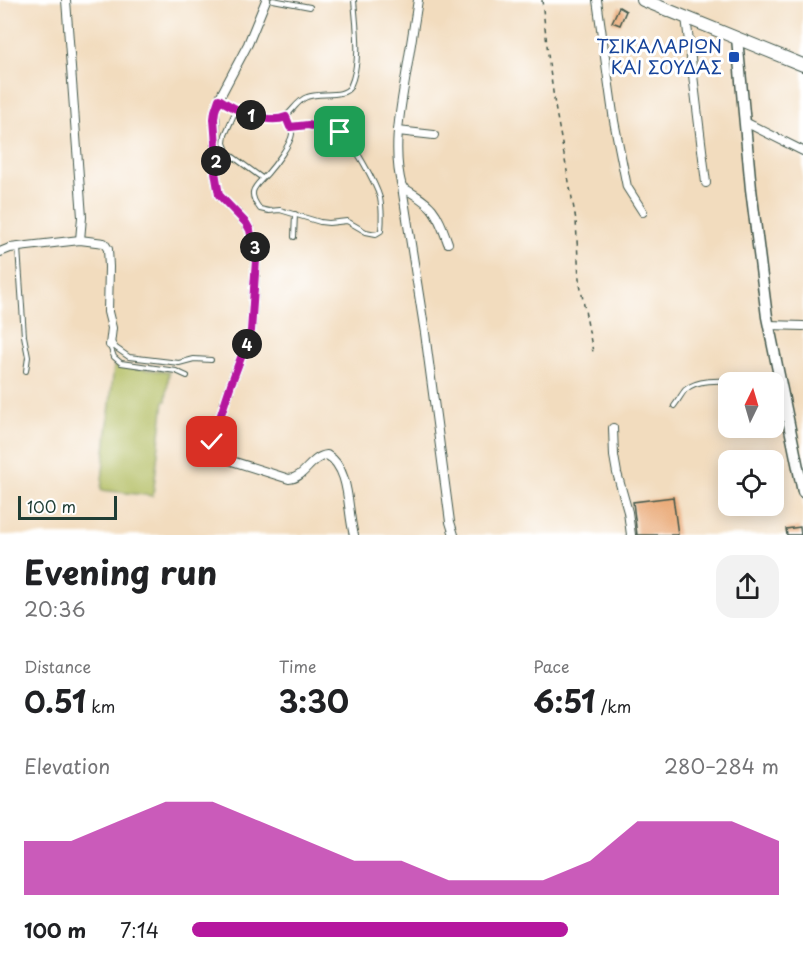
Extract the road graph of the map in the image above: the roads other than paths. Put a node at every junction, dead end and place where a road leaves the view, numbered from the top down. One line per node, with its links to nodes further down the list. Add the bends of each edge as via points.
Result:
1 (66, 0): 27 (street, via 82,218)
2 (266, 0): 13 (street)
3 (273, 0): 9 (lane)
4 (354, 0): 15 (lane, via 357,50 349,90 306,97)
5 (418, 0): 18 (street)
6 (597, 0): 24 (street, via 627,187)
7 (643, 0): 8 (main road)
8 (664, 4): 10 (main road)
9 (310, 7)
10 (686, 17): 11 (main road); 22 (street)
11 (737, 38): 12 (main road); 16 (street)
12 (803, 65)
13 (219, 99): 14 (lane); 43 (street, via 214,119 219,195 250,230 256,260 251,331 212,442 213,451 289,479 297,478 318,457 331,457 343,477)
14 (236, 110): 15 (lane, via 278,120); 21 (lane, via 224,143 228,153)
15 (286, 117): 17 (lane)
16 (745, 122): 20 (street); 31 (street)
17 (290, 127): 21 (lane, via 291,140); 25 (lane, via 330,129 349,141 380,196 381,231 376,234 347,221 320,222)
18 (398, 131): 19 (street); 23 (street)
19 (434, 135)
20 (803, 151)
21 (262, 178): 25 (lane, via 254,187 253,196 260,209)
22 (706, 183)
23 (402, 187): 28 (street, via 433,209); 44 (street)
24 (644, 212)
25 (295, 214): 26 (lane)
26 (294, 237)
27 (80, 240): 29 (street); 33 (street, via 100,242 108,249)
28 (448, 243)
29 (18, 247): 30 (street); 35 (lane)
30 (0, 252)
31 (768, 326): 32 (street); 36 (street)
32 (803, 326)
33 (110, 343): 34 (lane, via 129,357 179,363); 37 (lane, via 114,357 121,363)
34 (210, 360)
35 (26, 371)
36 (775, 372)
37 (187, 376)
38 (718, 381): 39 (lane, via 694,384)
39 (674, 406)
40 (784, 413): 42 (street)
41 (613, 428): 45 (street, via 616,473)
42 (803, 492)
43 (354, 535)
44 (454, 535)
45 (631, 535)

